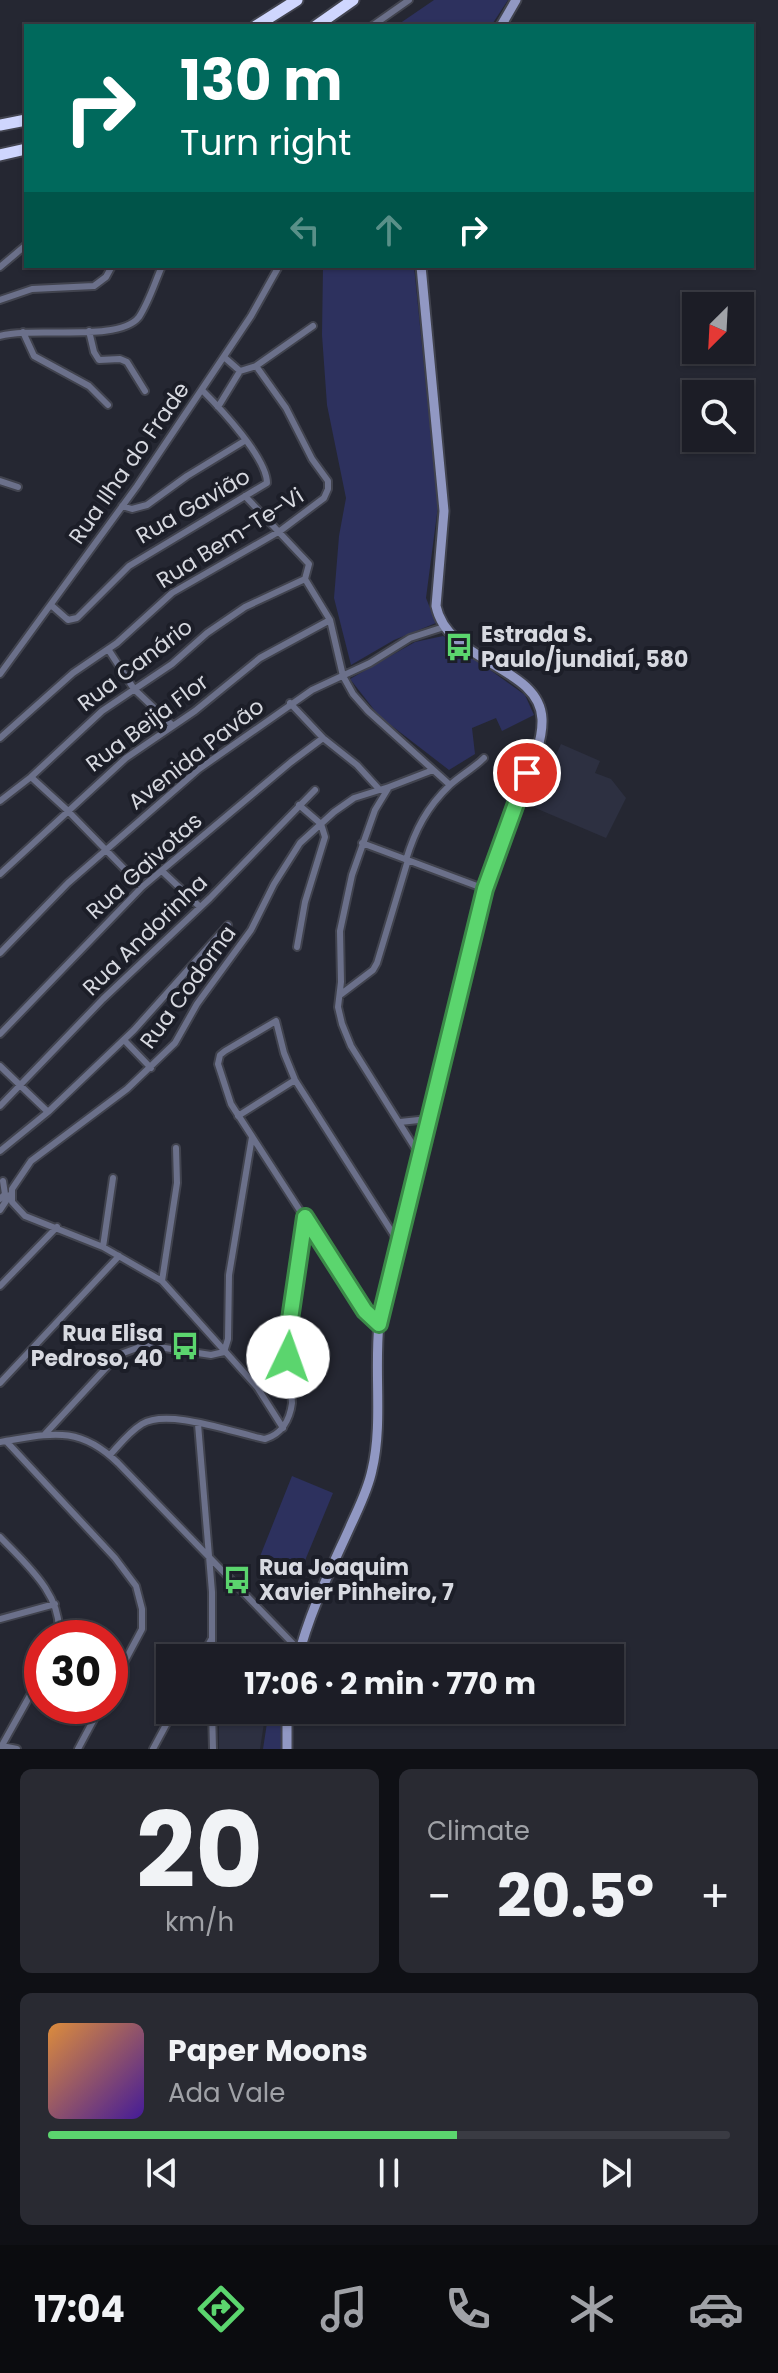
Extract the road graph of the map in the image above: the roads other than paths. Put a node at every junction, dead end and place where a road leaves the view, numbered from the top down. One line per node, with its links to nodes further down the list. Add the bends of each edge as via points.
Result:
1 (297, 0): 5 (highway)
2 (353, 0): 6 (highway)
3 (409, 0): 7 (street)
4 (516, 0): 8 (main road)
5 (259, 24)
6 (319, 24)
7 (375, 24)
8 (502, 24)
9 (24, 120): 10 (highway)
10 (0, 125)
11 (24, 149): 12 (highway)
12 (0, 155)
13 (24, 247): 14 (street)
14 (0, 267)
15 (110, 268): 19 (street, via 94,286 32,289)
16 (161, 268): 21 (street, via 139,317 112,330)
17 (278, 268): 24 (street, Rua Ilha do Frade)
18 (421, 268): 40 (main road, via 443,479 436,606)
19 (0, 300)
20 (313, 326): 25 (street)
21 (89, 331): 22 (street); 28 (street, via 96,357 127,362)
22 (23, 332): 23 (street); 29 (street, via 34,356 89,386)
23 (0, 336)
24 (224, 357): 26 (street); 27 (street, Rua Ilha do Frade)
25 (256, 366): 26 (street); 36 (street, Rua Bem-Te-Vi, via 329,485 322,501)
26 (240, 371): 30 (street)
27 (202, 390): 30 (street, Rua Gavião); 35 (street, Rua Ilha do Frade)
28 (145, 391)
29 (108, 405)
30 (218, 407): 31 (street, Rua Gavião)
31 (246, 440): 34 (street, Rua Gavião, via 268,479); 35 (street, via 147,505)
32 (0, 481): 33 (street)
33 (18, 487)
34 (245, 496): 36 (street); 38 (street, Rua Gavião, via 129,566 77,618 68,620)
35 (122, 506): 38 (street, Rua Ilha do Frade)
36 (280, 531): 37 (street, via 309,564); 41 (street, Rua Bem-Te-Vi, via 182,586)
37 (305, 579): 39 (street); 44 (street, Rua Canário, via 245,607)
38 (51, 605): 42 (street, Rua Ilha do Frade)
39 (330, 620): 43 (street); 46 (street, Rua Beija Flor, via 260,658)
40 (444, 627): 43 (street, Avenida Pavão, via 410,638); 66 (main road, via 529,690 541,715 537,749)
41 (108, 649): 44 (street); 47 (street, Rua Bem-Te-Vi)
42 (0, 674)
43 (343, 676): 45 (street, Avenida Pavão); 50 (street, via 368,711)
44 (134, 689): 46 (street); 51 (street, Rua Canário, via 102,711)
45 (290, 703): 48 (street); 61 (street, Avenida Pavão, via 189,777)
46 (172, 725): 58 (street, Rua Beija Flor)
47 (0, 738)
48 (323, 738): 54 (street); 63 (street, Rua Gaivotas)
49 (484, 758): 52 (street)
50 (433, 770): 52 (street); 53 (street, Rua Codorna)
51 (31, 777): 56 (street, Rua Canário); 58 (street)
52 (450, 785): 62 (street, via 420,821)
53 (389, 787): 54 (street, Rua Codorna); 60 (street)
54 (378, 788): 59 (street, Rua Codorna, via 354,798)
55 (315, 790): 57 (street, Rua Andorinha)
56 (0, 801)
57 (299, 805): 59 (street); 67 (street, Rua Andorinha)
58 (67, 810): 61 (street); 64 (street, Rua Beija Flor)
59 (321, 824): 69 (street, via 325,837); 75 (street, Rua Codorna, via 300,843 251,930 175,1043)
60 (362, 843): 62 (street); 71 (street, via 343,908)
61 (106, 849): 65 (street); 70 (street, Avenida Pavão)
62 (407, 860): 66 (street); 71 (street, via 377,963)
63 (162, 871): 65 (street, Rua Gaivotas); 67 (street)
64 (0, 874)
65 (142, 887): 72 (street, Rua Gaivotas)
66 (485, 889): 81 (main road)
67 (200, 907): 77 (street, Rua Andorinha)
68 (228, 925): 73 (street)
69 (297, 947)
70 (0, 953)
71 (340, 995): 82 (street, via 338,1007 348,1039)
72 (0, 1034)
73 (124, 1040): 75 (street); 79 (street)
74 (0, 1066): 77 (street)
75 (151, 1068): 89 (street, Rua Codorna, via 31,1161)
76 (295, 1080): 80 (street); 80 (street, via 276,1021 220,1055 226,1092); 93 (street)
77 (21, 1085): 78 (street, Rua Andorinha); 79 (street)
78 (0, 1106)
79 (48, 1112): 85 (street)
80 (238, 1116): 83 (street)
81 (428, 1119): 82 (street); 86 (main road)
82 (400, 1122): 86 (street)
83 (252, 1137): 91 (street); 99 (street, via 229,1275)
84 (176, 1148): 96 (street, via 177,1183)
85 (0, 1151)
86 (420, 1156): 93 (main road)
87 (113, 1178): 94 (street)
88 (2, 1179): 89 (street); 90 (street)
89 (12, 1191): 90 (street, Rua Codorna); 92 (street, via 12,1202 25,1216)
90 (2, 1203)
91 (305, 1217): 98 (street, via 365,1311); 102 (street, via 287,1344 292,1403)
92 (57, 1227): 94 (street); 97 (street)
93 (399, 1243): 98 (main road)
94 (103, 1247): 95 (street)
95 (119, 1256): 96 (street); 100 (street)
96 (162, 1281): 99 (street)
97 (0, 1286)
98 (379, 1324): 115 (main road, via 372,1471)
99 (224, 1352): 102 (street, via 257,1387); 103 (street, via 211,1355 145,1345 118,1355)
100 (0, 1383)
101 (198, 1424): 102 (street, via 265,1439); 105 (street, via 154,1419); 107 (street)
102 (283, 1428)
103 (45, 1434): 104 (street); 105 (street, via 84,1438)
104 (3, 1442): 116 (street, via 136,1586 142,1629)
105 (110, 1455): 107 (street)
106 (0, 1537): 108 (street)
107 (208, 1557): 111 (street); 114 (street)
108 (55, 1604): 109 (street); 110 (street)
109 (0, 1619)
110 (59, 1620)
111 (212, 1638): 112 (street); 113 (street)
112 (209, 1644)
113 (212, 1644)
114 (289, 1644)
115 (303, 1644)
116 (128, 1655)
117 (24, 1706): 122 (street)
118 (91, 1724): 124 (street)
119 (166, 1724): 125 (street)
120 (212, 1724): 126 (street)
121 (287, 1724): 127 (main road)
122 (1, 1747): 123 (street)
123 (17, 1749)
124 (78, 1749)
125 (153, 1749)
126 (213, 1749)
127 (287, 1749)

